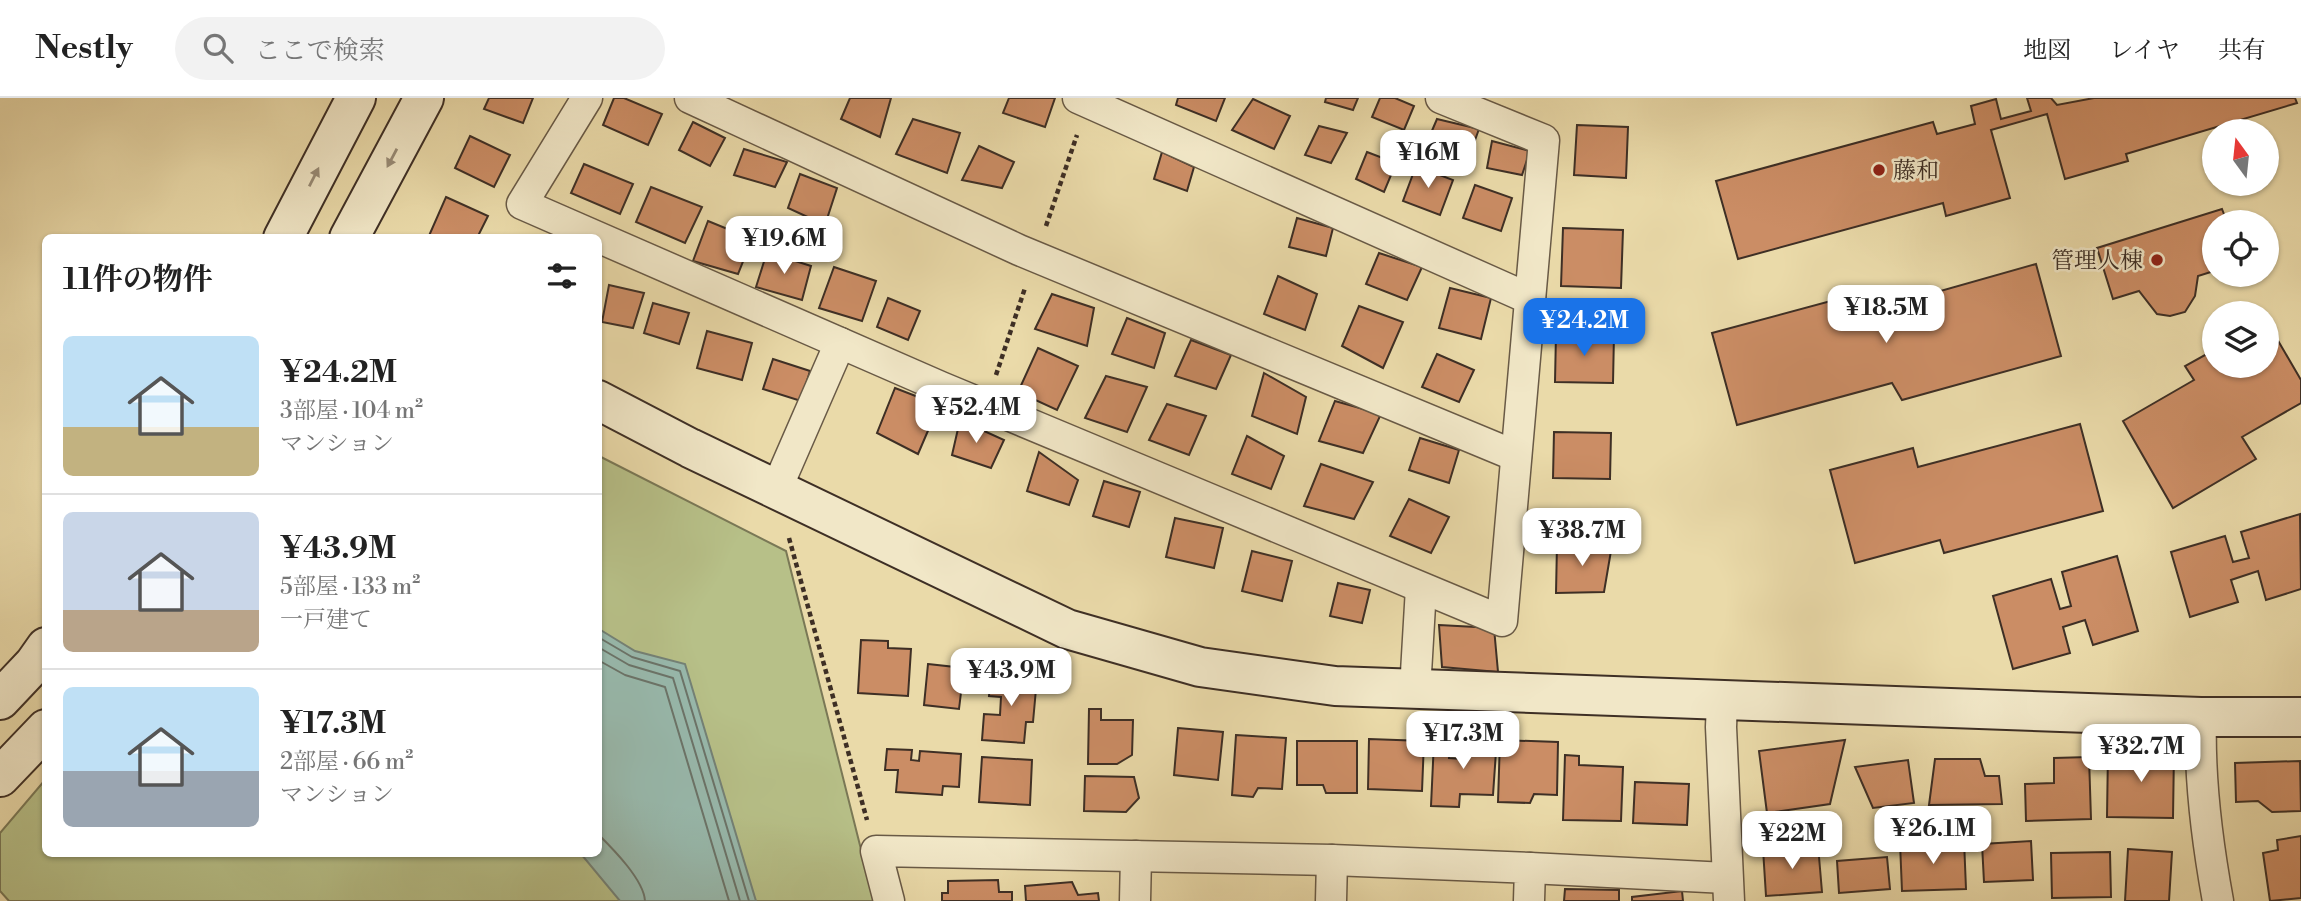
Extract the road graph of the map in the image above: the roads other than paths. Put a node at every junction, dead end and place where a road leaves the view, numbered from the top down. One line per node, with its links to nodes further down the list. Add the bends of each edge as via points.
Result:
1 (356, 98): 7 (street, one-way to 1)
2 (424, 98): 8 (street, one-way to 8)
3 (587, 98): 9 (street, via 522,204)
4 (690, 98): 14 (street, via 1018,250)
5 (1078, 98): 11 (street)
6 (1441, 98): 11 (street, via 1544,141)
7 (288, 234)
8 (351, 234)
9 (591, 234)
10 (602, 239): 12 (street)
11 (1530, 299): 14 (street)
12 (840, 343): 15 (street); 16 (street)
13 (602, 402): 15 (street)
14 (1516, 456): 16 (street, via 1502,621)
15 (776, 490): 18 (street, via 1067,629 1200,667 1335,687)
16 (1421, 588): 18 (street)
17 (42, 653): 19 (street)
18 (1415, 690): 20 (street)
19 (0, 700)
20 (1722, 701): 21 (street); 28 (street)
21 (2201, 717): 22 (street); 33 (street, via 2200,748)
22 (2301, 717)
23 (42, 733): 24 (street)
24 (0, 777)
25 (1136, 856): 26 (street); 29 (street, via 876,851); 30 (street)
26 (1332, 860): 27 (street); 31 (street)
27 (1530, 868): 28 (street); 32 (street)
28 (1727, 889)
29 (889, 901)
30 (1135, 901)
31 (1331, 901)
32 (1529, 901)
33 (2218, 901)

